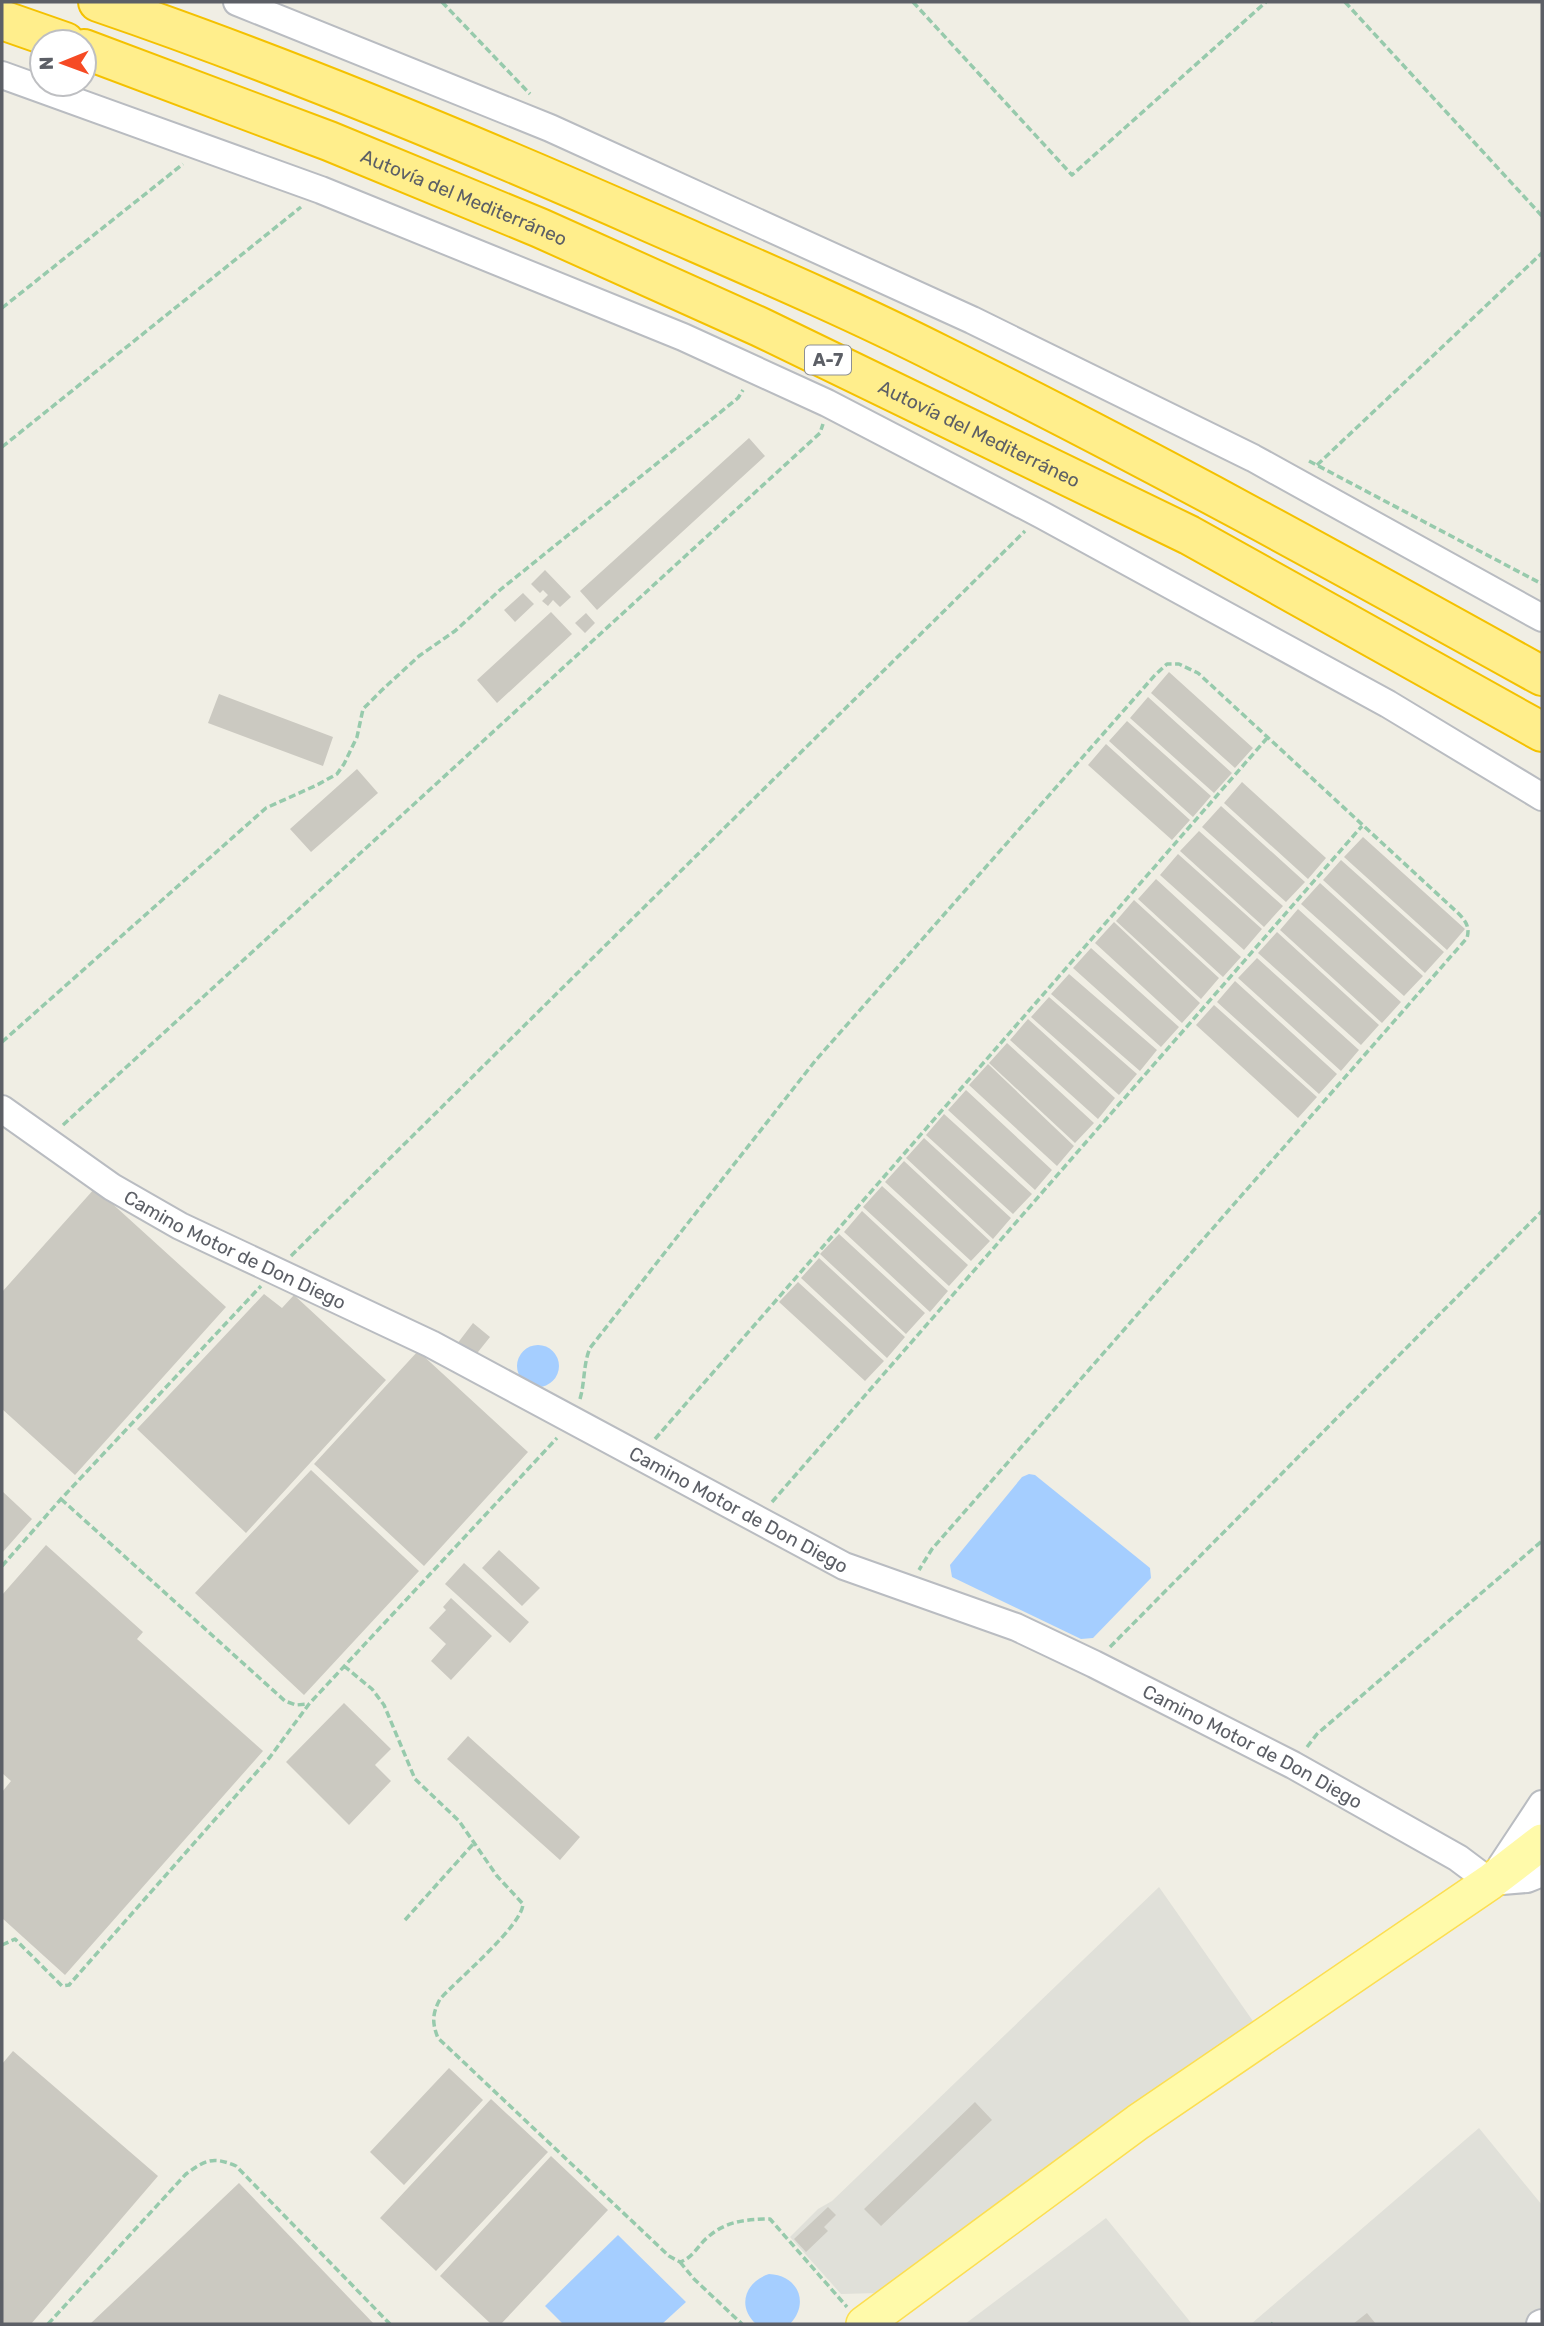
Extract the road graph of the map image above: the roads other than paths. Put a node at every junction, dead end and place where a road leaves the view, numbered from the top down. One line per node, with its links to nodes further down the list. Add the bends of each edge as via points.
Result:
1 (98, 2): 9 (highway, via 296,74 510,161 937,353 1317,551)
2 (237, 2): 8 (street, via 550,128 972,320 1253,458)
3 (2, 20): 4 (highway)
4 (28, 29)
5 (98, 54): 7 (highway, Autovía del Mediterráneo / A-7, via 329,141 540,228 760,327)
6 (2, 75): 12 (street, via 321,190 683,337 831,405 1388,704)
7 (1018, 453): 10 (highway, Autovía del Mediterráneo / A-7, via 1189,535); 11 (highway, via 1090,500)
8 (1542, 618)
9 (1542, 677)
10 (1542, 732)
11 (1542, 754)
12 (1542, 797)
13 (2, 1109): 17 (street, Camino Motor de Don Diego, via 112,1186 180,1226 431,1344 844,1566 1016,1627 1094,1664 1293,1765 1458,1858)
14 (1542, 1804): 17 (street)
15 (1542, 1840): 17 (main road)
16 (1542, 1873): 17 (street)
17 (1490, 1882): 18 (main road, via 1138,2122)
18 (859, 2320)

